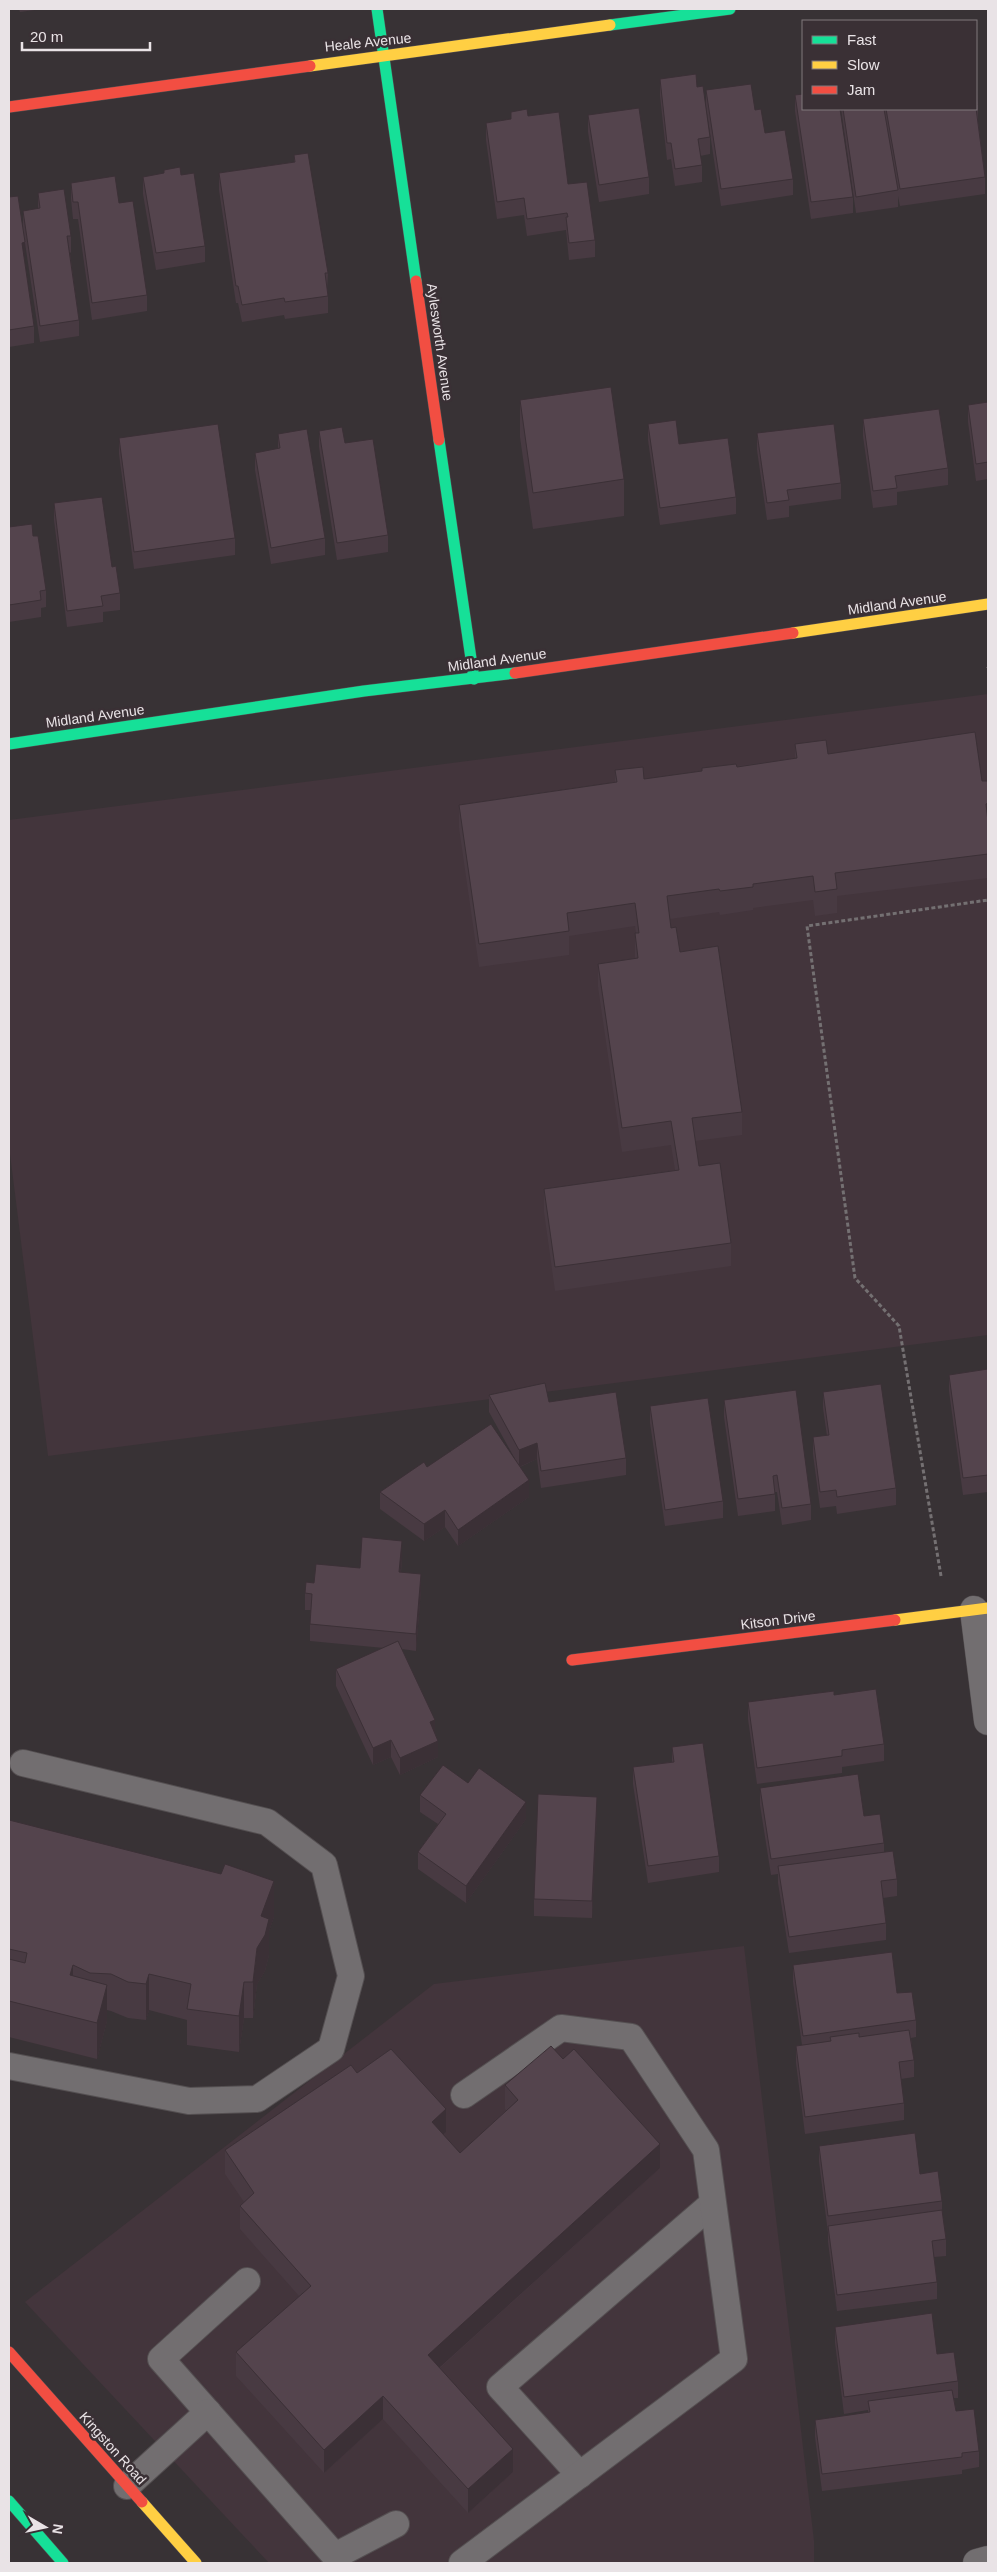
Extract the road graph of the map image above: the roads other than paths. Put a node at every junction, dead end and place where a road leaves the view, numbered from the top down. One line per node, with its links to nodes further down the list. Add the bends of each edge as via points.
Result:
1 (377, 9): 3 (street, Aylesworth Avenue)
2 (730, 9): 3 (street, Heale Avenue)
3 (384, 55): 4 (street, Heale Avenue); 6 (street, Aylesworth Avenue)
4 (9, 107)
5 (988, 604): 6 (street, Midland Avenue)
6 (474, 679): 7 (street, Midland Avenue, via 354,693)
7 (9, 744)
8 (981, 1609): 9 (street, Kitson Drive); 10 (street)
9 (572, 1660)
10 (988, 1721)
11 (23, 1763): 12 (lane, via 267,1822 324,1865 351,1976 330,2049 257,2099 190,2101)
12 (9, 2066)
13 (464, 2095): 14 (lane, via 561,2028 631,2037 706,2150)
14 (712, 2204): 18 (lane, via 734,2359); 18 (lane, via 500,2387)
15 (247, 2281): 17 (lane, via 162,2359)
16 (9, 2352): 19 (street, Kingston Road)
17 (208, 2412): 19 (lane); 21 (lane, via 335,2556)
18 (580, 2475): 25 (lane)
19 (127, 2486): 24 (street, Kingston Road)
20 (9, 2501): 23 (street)
21 (396, 2524)
22 (988, 2560): 26 (street)
23 (63, 2563)
24 (196, 2563)
25 (462, 2563)
26 (977, 2563)

